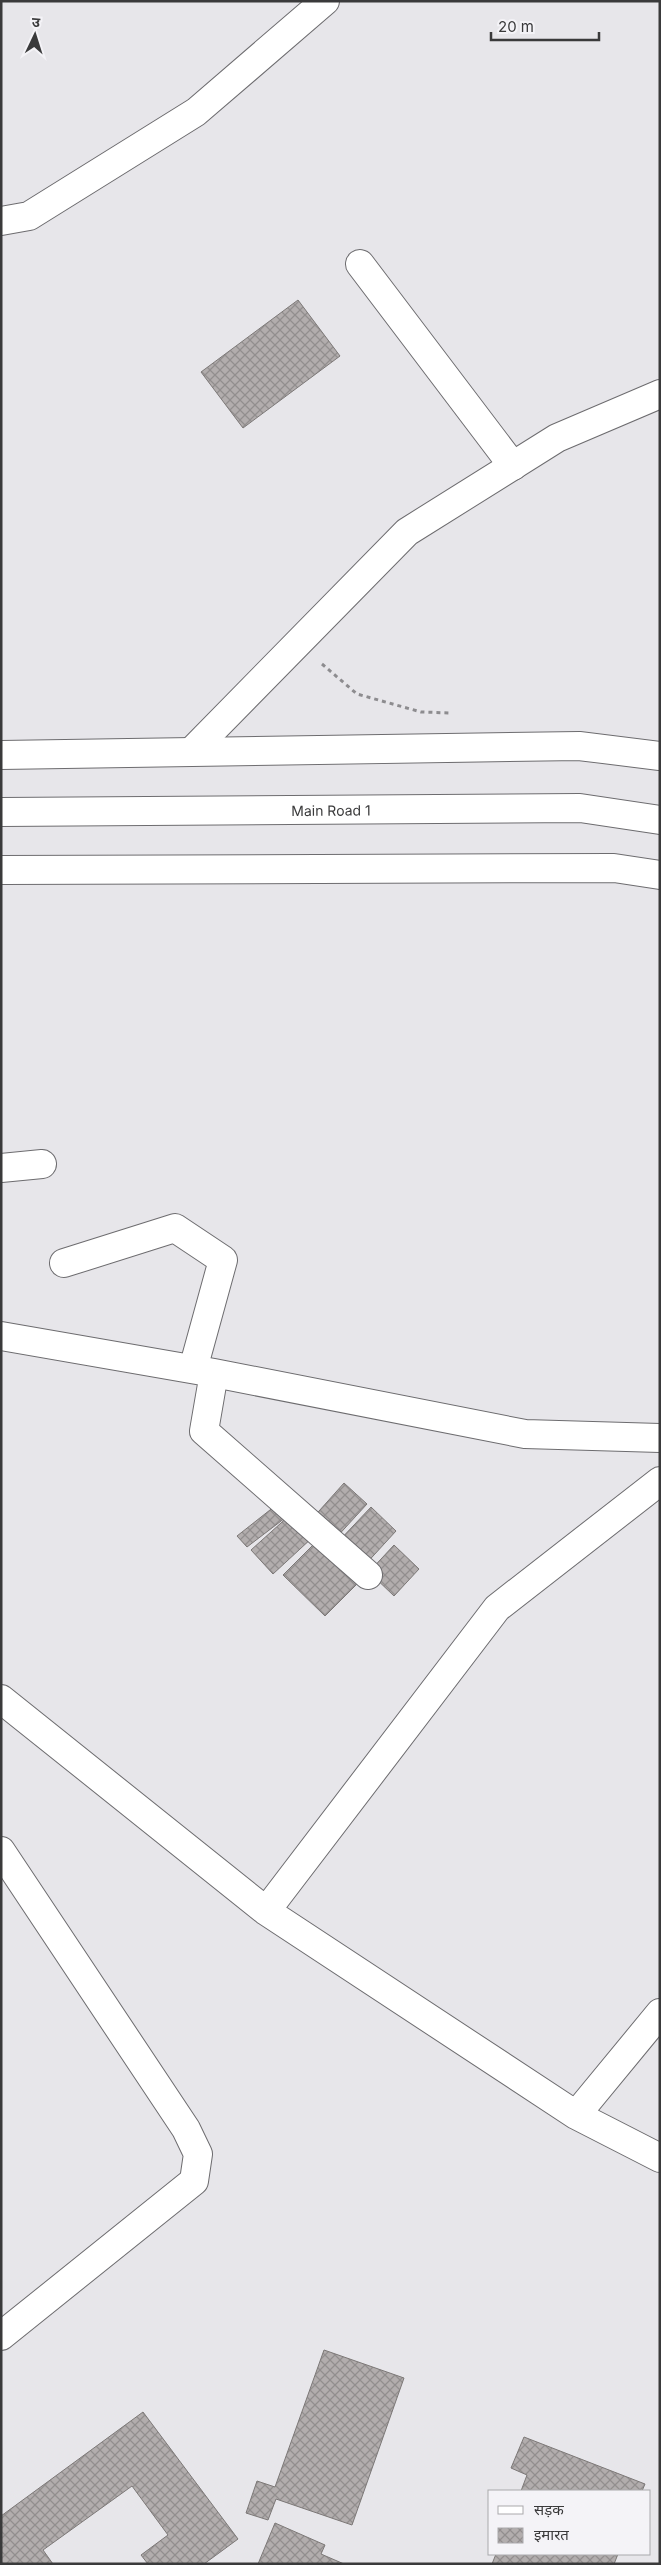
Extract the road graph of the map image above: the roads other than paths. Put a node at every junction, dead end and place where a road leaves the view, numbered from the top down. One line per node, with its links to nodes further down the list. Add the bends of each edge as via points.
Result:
1 (325, 1): 2 (street, via 196,112 28,216)
2 (1, 221)
3 (360, 264): 5 (street)
4 (660, 394): 5 (street, via 557,438)
5 (513, 466): 6 (street, via 408,532)
6 (192, 751): 7 (street); 8 (street, via 579,746)
7 (1, 755)
8 (660, 756)
9 (1, 812): 10 (street, Main Road 1, via 580,808)
10 (660, 820)
11 (1, 870): 12 (street, via 614,868)
12 (660, 875)
13 (42, 1164): 14 (street)
14 (1, 1168)
15 (64, 1263): 17 (street, via 175,1228 223,1260)
16 (1, 1336): 17 (street)
17 (203, 1371): 18 (street, via 525,1434); 20 (street, via 204,1431)
18 (660, 1438)
19 (660, 1481): 23 (street, via 498,1608)
20 (368, 1575)
21 (1, 1699): 23 (street)
22 (1, 1851): 27 (street, via 186,2129 198,2154 194,2181)
23 (266, 1911): 25 (street)
24 (660, 2013): 25 (street)
25 (576, 2115): 26 (street)
26 (660, 2158)
27 (1, 2336)

